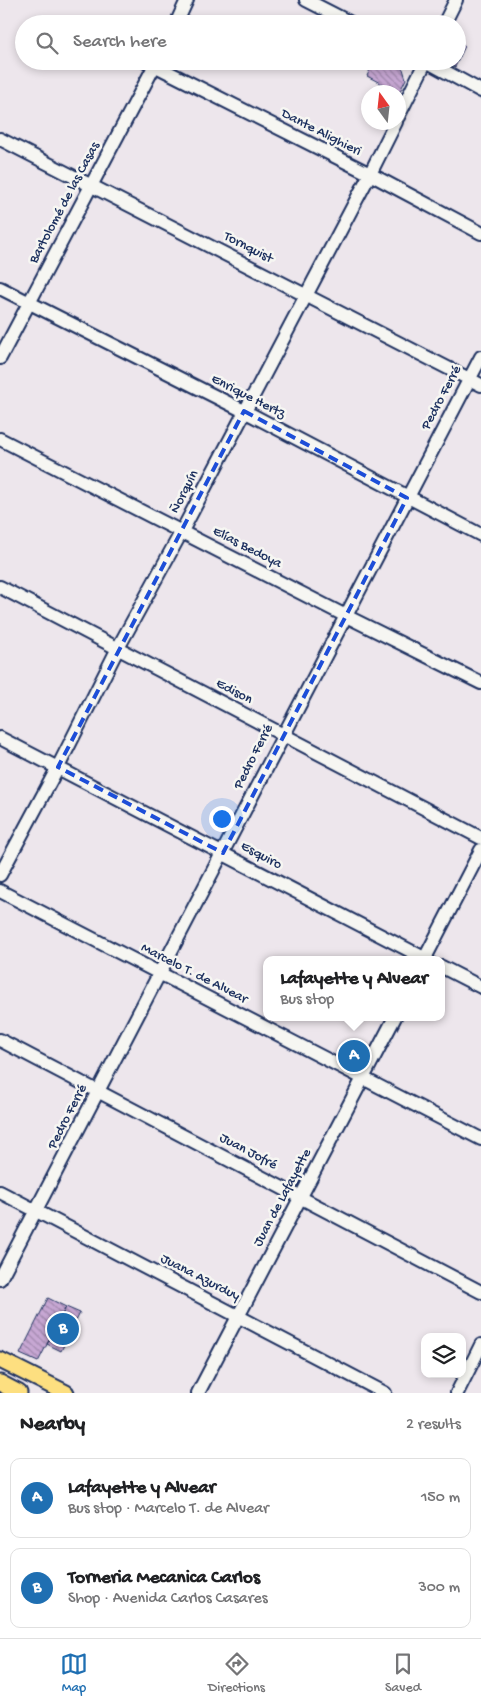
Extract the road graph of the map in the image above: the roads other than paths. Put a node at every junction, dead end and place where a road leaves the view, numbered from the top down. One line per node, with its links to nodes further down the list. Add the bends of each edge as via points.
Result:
1 (187, 0): 4 (street)
2 (306, 0): 5 (street)
3 (456, 0): 6 (street)
4 (180, 15)
5 (335, 15)
6 (448, 15)
7 (149, 70): 16 (street, Bartolomé de las Casas)
8 (167, 70): 15 (street, Dante Alighieri)
9 (422, 70): 12 (street)
10 (442, 70): 11 (street)
11 (481, 91)
12 (406, 101)
13 (392, 130): 15 (street, Ñorquín)
14 (0, 139): 16 (street, Tornquist)
15 (370, 174): 17 (street, Dante Alighieri); 19 (street, Ñorquín)
16 (92, 184): 19 (street, Tornquist); 20 (street, Bartolomé de las Casas)
17 (481, 233)
18 (0, 288): 20 (street, Enrique Hertz)
19 (306, 295): 23 (street, Tornquist); 24 (street, Ñorquín)
20 (30, 302): 22 (street, Bartolomé de las Casas); 24 (street, Enrique Hertz)
21 (481, 357): 23 (street, Pedro Ferré)
22 (0, 358)
23 (475, 382): 26 (street, Pedro Ferré)
24 (244, 412): 26 (street, Enrique Hertz); 27 (street, Ñorquín)
25 (0, 439): 27 (street, Elías Bedoya)
26 (407, 498): 28 (street, Enrique Hertz); 30 (street, Pedro Ferré)
27 (182, 531): 30 (street, Elías Bedoya); 31 (street, Ñorquín)
28 (481, 535)
29 (0, 588): 31 (street, Edison)
30 (346, 616): 32 (street, Elías Bedoya); 33 (street, Pedro Ferré)
31 (118, 648): 33 (street, Edison); 35 (street, Ñorquín)
32 (481, 683)
33 (283, 735): 36 (street, Edison); 38 (street, Pedro Ferré)
34 (0, 738): 35 (street, Esquiro)
35 (58, 767): 38 (street, Esquiro); 39 (street, Ñorquín)
36 (481, 838)
37 (481, 850): 42 (street)
38 (223, 853): 41 (street, Esquiro); 44 (street, Pedro Ferré)
39 (0, 875)
40 (0, 891): 44 (street, Marcelo T. de Alvear)
41 (419, 956)
42 (427, 956)
43 (445, 969): 45 (street)
44 (160, 973): 48 (street, Marcelo T. de Alvear); 49 (street, Pedro Ferré)
45 (481, 988)
46 (393, 1021): 48 (street, Juan de Lafayette)
47 (0, 1040): 49 (street, Juan Jofré)
48 (364, 1078): 50 (street, Marcelo T. de Alvear); 52 (street, Juan de Lafayette)
49 (98, 1091): 52 (street, Juan Jofré); 53 (street, Pedro Ferré)
50 (481, 1139)
51 (0, 1192): 53 (street, Juana Azurduy)
52 (301, 1197): 55 (street, Juan Jofré); 56 (street, Juan de Lafayette)
53 (36, 1210): 54 (street, Pedro Ferré); 56 (street, Juana Azurduy)
54 (0, 1278)
55 (481, 1292)
56 (239, 1316): 62 (street, Juan de Lafayette); 63 (street, Juana Azurduy)
57 (481, 1345): 64 (street)
58 (0, 1360): 61 (main road)
59 (0, 1383): 60 (main road)
60 (19, 1393)
61 (66, 1393)
62 (198, 1393)
63 (385, 1393)
64 (457, 1393)

